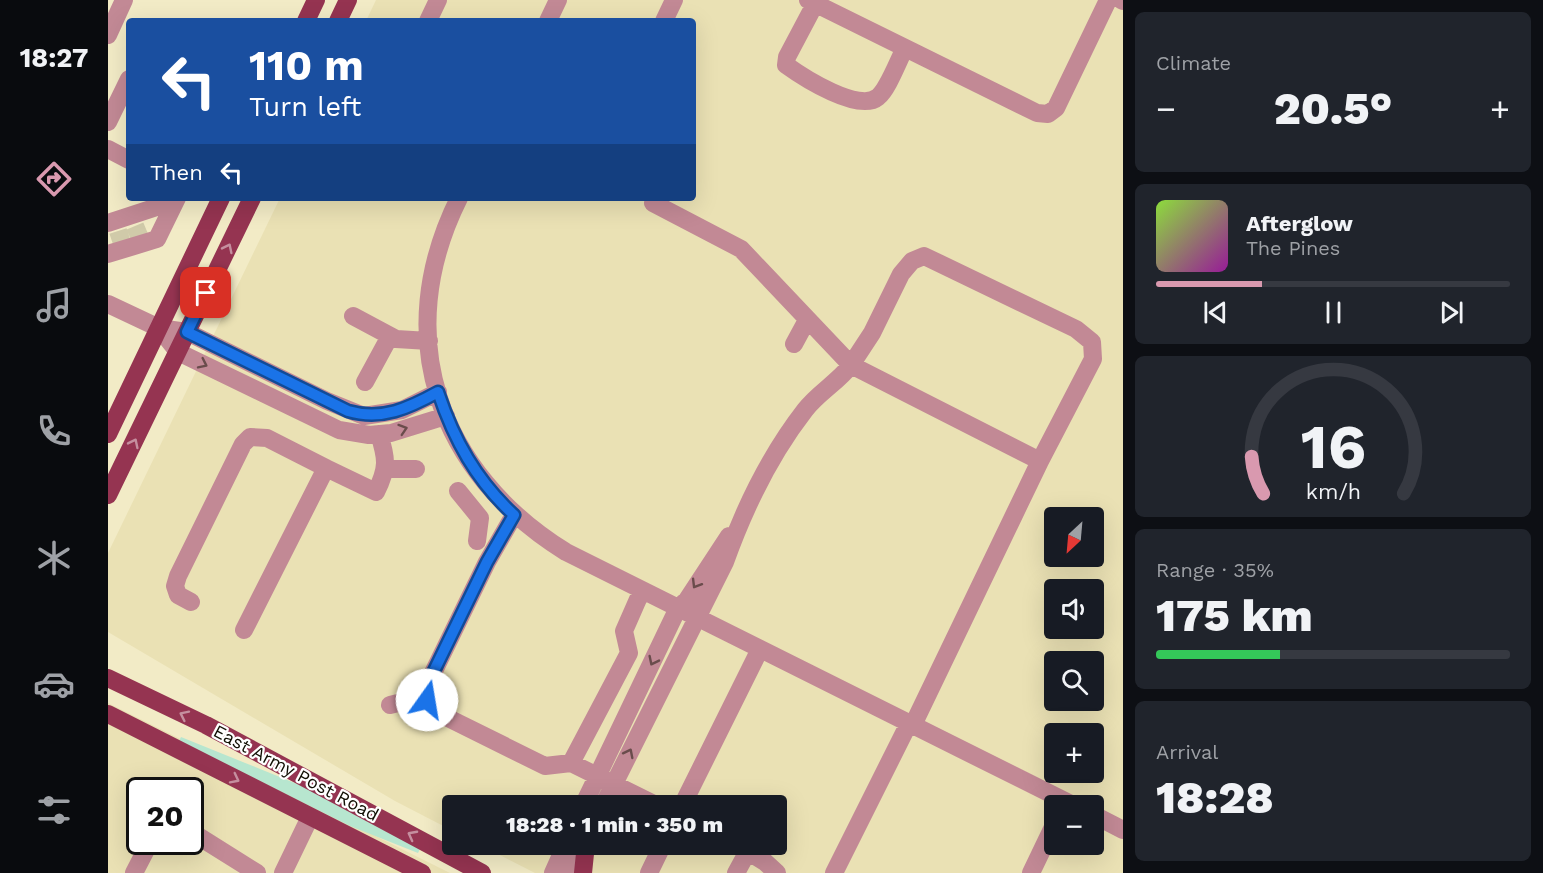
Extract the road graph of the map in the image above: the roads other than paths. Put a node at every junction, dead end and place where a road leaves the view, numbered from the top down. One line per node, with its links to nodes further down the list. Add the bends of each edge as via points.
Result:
1 (124, 0): 14 (street)
2 (316, 0): 9 (main road)
3 (348, 0): 10 (main road)
4 (438, 0): 11 (street)
5 (558, 0): 12 (street)
6 (674, 0): 13 (street)
7 (1108, 0): 15 (street, via 1056,108 1048,114 1037,113)
8 (811, 2): 15 (street); 15 (street, via 786,65 830,90 868,103 880,96)
9 (307, 18)
10 (339, 18)
11 (429, 18)
12 (549, 18)
13 (665, 18)
14 (108, 35)
15 (905, 48)
16 (126, 85): 17 (street)
17 (108, 122)
18 (108, 149): 19 (street)
19 (126, 158)
20 (173, 201): 26 (street)
21 (175, 201): 26 (street, via 157,239)
22 (220, 201): 30 (main road)
23 (251, 201): 31 (main road, one-way to 23)
24 (458, 201): 33 (street, via 432,275)
25 (652, 201): 29 (street, via 741,249)
26 (124, 234)
27 (108, 304): 30 (street)
28 (353, 316): 32 (street)
29 (807, 320): 34 (street); 36 (street)
30 (159, 328): 31 (street); 35 (street); 40 (main road)
31 (187, 332): 35 (main road); 38 (street, via 364,416 402,410)
32 (390, 336): 33 (street); 37 (street)
33 (429, 341): 38 (street)
34 (794, 344)
35 (178, 352): 41 (street, one-way to 41, via 339,430); 47 (main road, one-way to 35)
36 (851, 365): 42 (street); 42 (street, via 901,274 912,261 924,256 1076,329 1092,342 1093,358); 49 (street, via 806,409 787,435)
37 (365, 382)
38 (438, 392): 39 (street)
39 (446, 416): 41 (street, one-way to 39); 48 (street, via 467,460)
40 (108, 434)
41 (379, 434): 44 (street, via 386,454)
42 (1040, 461): 61 (street)
43 (326, 468): 44 (street, via 376,492); 52 (street, via 267,438 250,436 177,576 178,595); 55 (street)
44 (385, 469): 45 (street)
45 (416, 469)
46 (458, 491): 50 (street, via 480,518)
47 (108, 495)
48 (514, 515): 51 (street, via 566,552); 58 (street, via 431,677)
49 (737, 525): 53 (street, one-way to 53); 54 (street, via 725,562)
50 (477, 541)
51 (642, 590): 53 (street); 62 (street, via 624,631 629,653)
52 (191, 602)
53 (678, 608): 54 (street); 63 (street, one-way to 63)
54 (697, 617): 56 (street); 63 (street, one-way to 54)
55 (244, 630)
56 (760, 649): 61 (street); 67 (street)
57 (108, 678): 88 (main road, East Army Post Road, one-way to 57, via 206,725)
58 (426, 696): 59 (street); 62 (street, via 438,713 545,766)
59 (390, 705)
60 (108, 714): 69 (main road, East Army Post Road, one-way to 69)
61 (911, 724): 68 (street); 93 (street)
62 (571, 763): 63 (street)
63 (605, 779): 64 (street); 65 (street); 66 (street)
64 (592, 795)
65 (604, 795)
66 (636, 795)
67 (687, 795)
68 (1050, 795)
69 (310, 817): 86 (street); 87 (main road, East Army Post Road)
70 (1104, 820): 71 (street)
71 (1123, 830)
72 (204, 842): 81 (street)
73 (1044, 846): 94 (street)
74 (143, 855): 84 (street)
75 (561, 855): 89 (street)
76 (581, 855): 90 (street)
77 (585, 855): 91 (main road)
78 (660, 855): 83 (street)
79 (740, 855): 92 (street)
80 (751, 855): 82 (street)
81 (233, 866): 85 (street)
82 (769, 870)
83 (655, 871)
84 (134, 873)
85 (257, 873)
86 (283, 873)
87 (422, 873)
88 (482, 873)
89 (553, 873)
90 (572, 873)
91 (584, 873)
92 (736, 873)
93 (834, 873)
94 (1031, 873)

